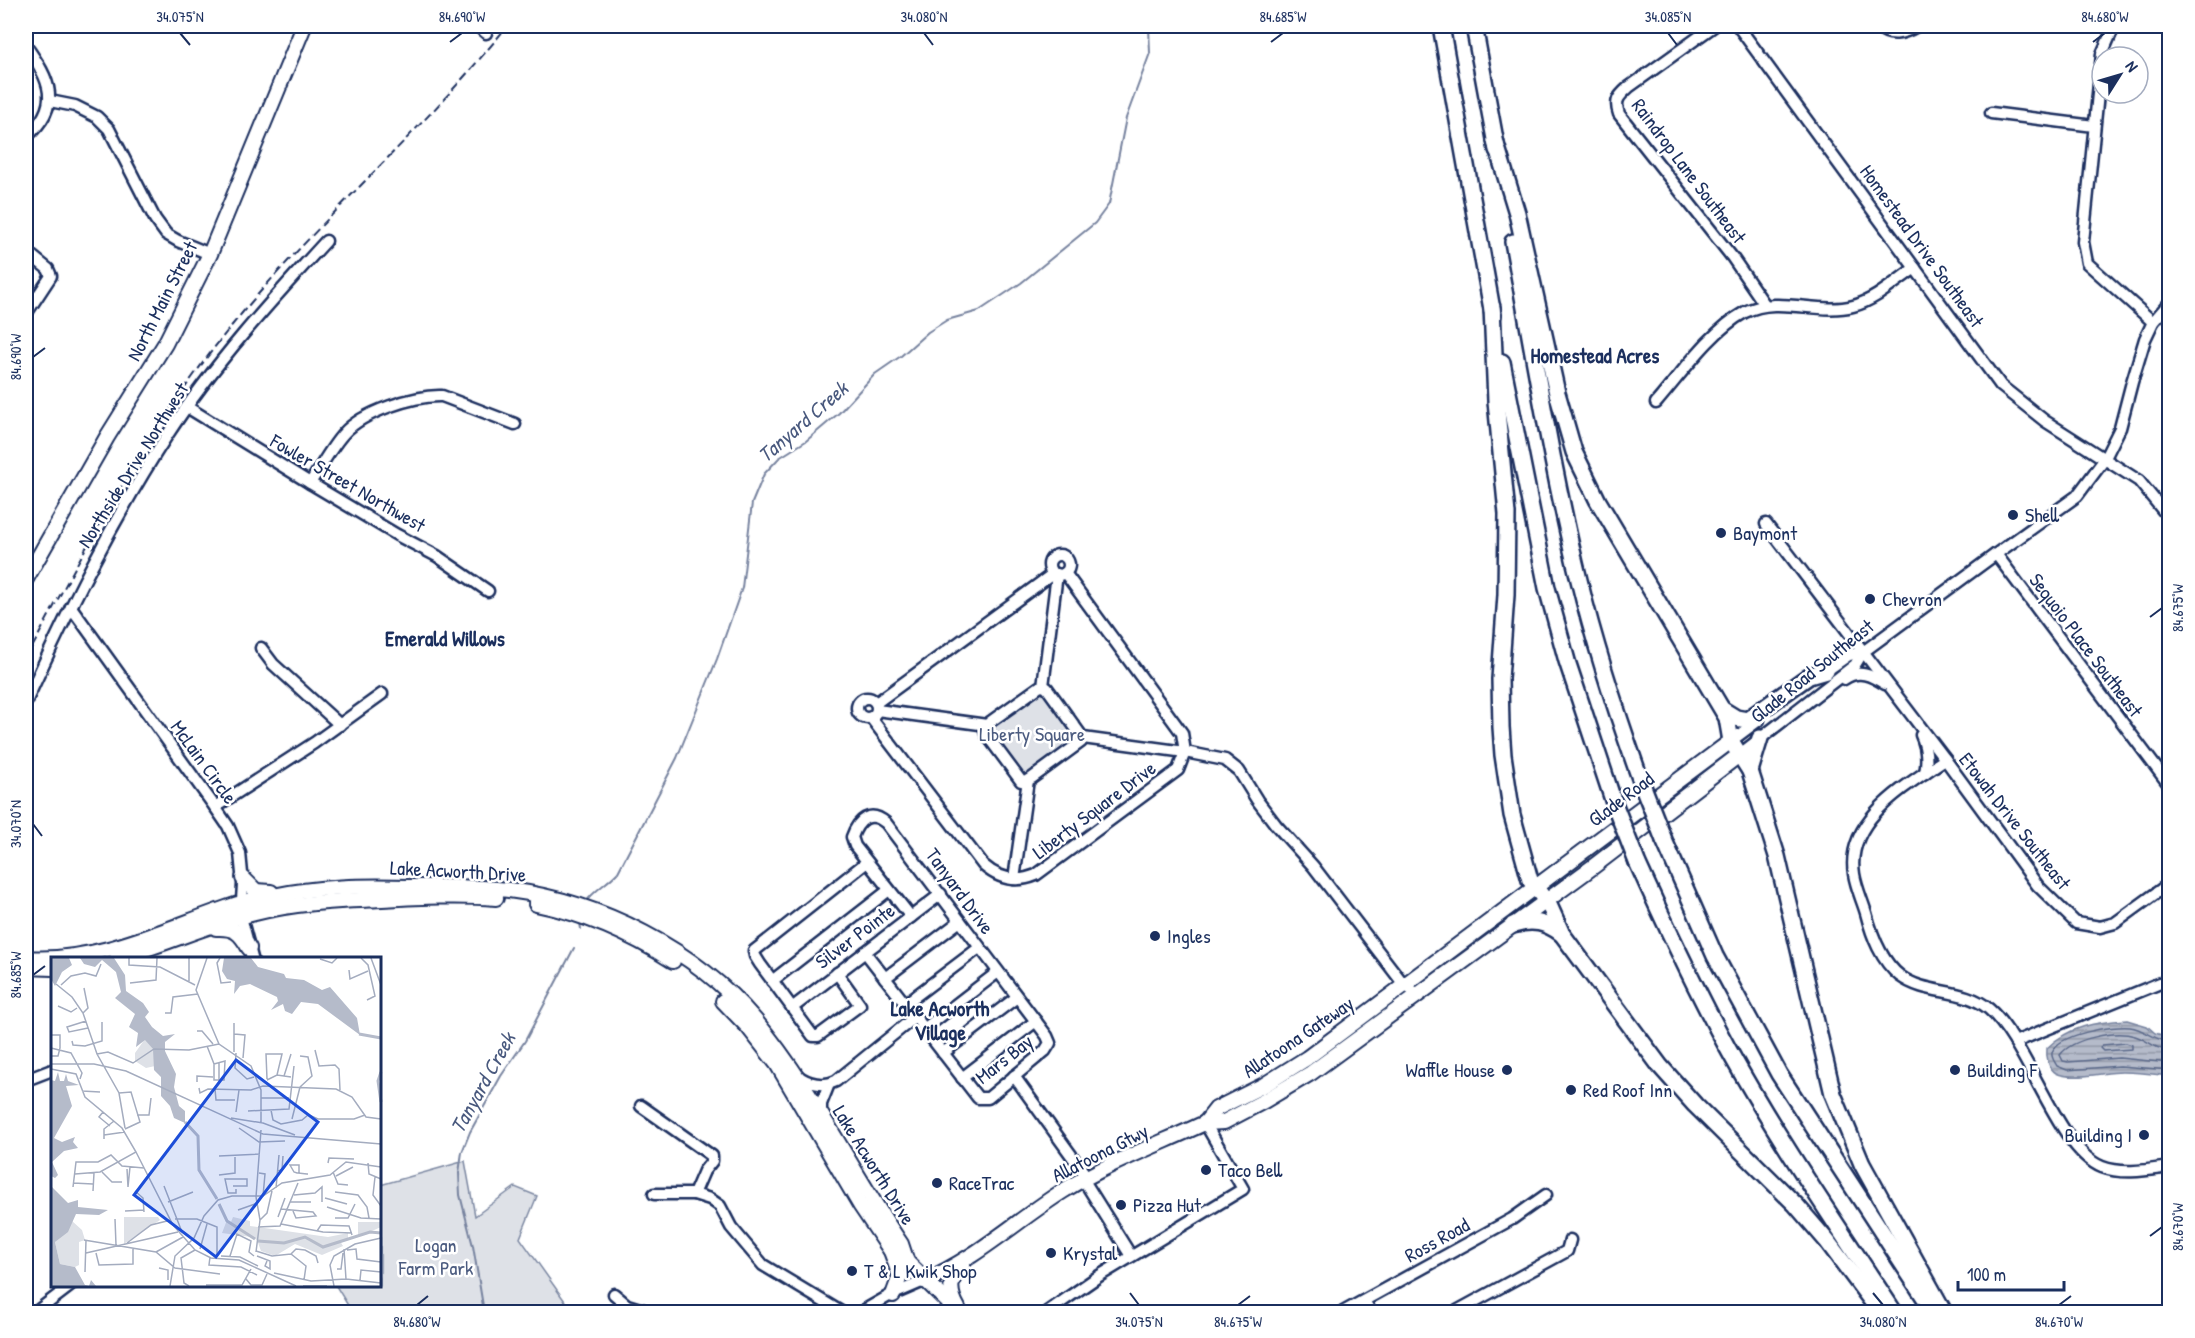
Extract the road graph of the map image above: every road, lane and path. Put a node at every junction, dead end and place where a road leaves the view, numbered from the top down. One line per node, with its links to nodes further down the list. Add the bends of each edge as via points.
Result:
1 (304, 26): 16 (main road, North Main Street)
2 (1441, 26): 21 (highway)
3 (1474, 26): 14 (highway)
4 (1714, 26): 20 (street, Raindrop Lane Southeast, via 1629,87 1618,96 1616,105)
5 (1738, 26): 18 (street, Homestead Drive Southeast)
6 (1877, 26): 7 (street, via 1886,33 1900,34)
7 (1917, 26)
8 (2120, 26): 12 (street, via 2112,31 2102,54)
9 (26, 46): 10 (street, via 42,69)
10 (50, 101): 13 (street, via 43,117); 16 (street, via 75,105 110,129 166,234)
11 (1991, 113): 12 (street)
12 (2094, 126): 23 (street, via 2083,242 2087,263)
13 (26, 137)
14 (1495, 141): 44 (highway, via 1517,213 1574,452 1598,501); 138 (highway, bridge, via 1566,522 1601,663 1642,784 1715,956 1779,1074)
15 (326, 241): 25 (street, Northside Drive Northwest, via 264,308)
16 (210, 254): 33 (main road, North Main Street, via 165,344)
17 (32, 256): 22 (street, via 51,276)
18 (1915, 268): 20 (street, via 1869,300 1852,306); 27 (street, Homestead Drive Southeast, via 2001,386 2044,421)
19 (2169, 302): 23 (street, Glade Road Southeast)
20 (1765, 305): 24 (street, via 1746,312 1716,334)
21 (1492, 307): 64 (highway, via 1496,401 1508,514 1499,702 1512,815 1530,880); 137 (highway, bridge, via 1547,588 1570,672 1637,862 1727,1048)
22 (26, 314)
23 (2153, 322): 27 (street, Glade Road Southeast, via 2120,428)
24 (1656, 403)
25 (187, 407): 28 (street, Fowler Street Northwest); 35 (street, Northside Drive Northwest)
26 (515, 424): 28 (street, via 442,396 411,399 351,426)
27 (2104, 460): 29 (street, Homestead Drive Southeast, via 2139,481); 31 (street, Glade Road Southeast, via 2077,496)
28 (310, 483): 34 (street, Fowler Street Northwest, via 437,556)
29 (2169, 519)
30 (1766, 524): 37 (street, Etowah Drive Southeast)
31 (1996, 554): 37 (street, Glade Road Southeast); 58 (street, Sequoio Place Southeast)
32 (1059, 573): 39 (street); 43 (street); 51 (street, via 1182,733)
33 (26, 577)
34 (488, 591)
35 (71, 607): 42 (street, Northside Drive Northwest); 59 (street, McLain Circle)
36 (261, 648): 46 (street, via 273,664)
37 (1863, 652): 38 (street, via 1849,655); 40 (street, Etowah Drive Southeast); 48 (street, Glade Road Southeast, via 1855,665)
38 (1826, 671): 44 (highway, via 1809,676 1747,720); 50 (street)
39 (1043, 686): 47 (street); 49 (street)
40 (1892, 688): 45 (street, Etowah Drive Southeast); 48 (street, via 1872,676 1853,674)
41 (382, 694): 46 (street)
42 (26, 702)
43 (875, 710): 47 (street); 62 (street, via 983,865 998,876)
44 (1723, 710): 50 (highway, via 1730,724)
45 (1910, 713): 53 (street, Etowah Drive Southeast); 56 (street, via 1926,746)
46 (340, 725): 59 (street)
47 (987, 725): 57 (street, via 986,734 1021,781)
48 (1767, 734): 52 (street, Glade Road Southeast); 54 (highway)
49 (1083, 738): 51 (street); 57 (street)
50 (1731, 741): 52 (highway); 64 (main road, Glade Road)
51 (1185, 752): 62 (street, Liberty Square Drive, via 1178,770 1036,875); 90 (street, via 1225,760 1239,771 1263,809 1313,866)
52 (1739, 755): 54 (highway); 55 (main road, Glade Road Southeast)
53 (1945, 759): 56 (street); 63 (street, Etowah Drive Southeast, via 2038,886 2076,923 2100,927 2115,923)
54 (1750, 771): 139 (highway, via 1785,883 1833,1094 1862,1164)
55 (1716, 773): 69 (main road, Glade Road)
56 (1925, 773): 97 (street, via 1884,802 1870,818 1854,852 1854,873 1869,923 1884,960 1901,976 1923,988 1967,996 1989,1010)
57 (1028, 780): 62 (street)
58 (2169, 786)
59 (215, 807): 61 (street, McLain Circle, via 235,840)
60 (867, 862): 65 (street); 67 (street, Tanyard Drive, via 852,837 859,823 877,816); 89 (street, via 754,951)
61 (243, 878): 66 (main road, via 256,891); 70 (street, McLain Circle)
62 (1014, 879)
63 (2169, 883)
64 (1536, 888): 69 (highway); 90 (main road, Allatoona Gateway)
65 (889, 890): 72 (street); 89 (street)
66 (288, 892): 68 (main road, Lake Acworth Drive, via 327,888 476,888 509,890); 70 (main road, Lake Acworth Drive)
67 (941, 894): 72 (street, Silver Pointe); 73 (street, Tanyard Drive)
68 (541, 900): 71 (main road, Lake Acworth Drive, via 396,898 282,907); 75 (main road, Lake Acworth Drive)
69 (1546, 901): 74 (main road); 77 (highway)
70 (242, 902): 71 (street, McLain Circle); 82 (main road, Lake Acworth Drive, via 100,950 74,956)
71 (241, 917): 76 (main road, Lake Acworth Drive); 80 (street, McLain Circle)
72 (911, 917): 79 (street, Silver Pointe)
73 (960, 921): 78 (street, Tanyard Drive); 87 (street)
74 (1514, 925): 77 (highway, via 1538,921); 91 (main road)
75 (623, 928): 104 (main road, Lake Acworth Drive, via 672,949 714,981 753,1017); 118 (main road, Lake Acworth Drive, via 686,970 748,1027 789,1082)
76 (202, 929): 80 (main road, via 233,929 242,936); 81 (main road, Lake Acworth Drive)
77 (1562, 934): 136 (highway, via 1660,1066 1796,1205)
78 (979, 948): 85 (street, Tanyard Drive); 93 (street)
79 (865, 952): 86 (street, Silver Pointe); 87 (street)
80 (250, 953)
81 (120, 957)
82 (26, 958)
83 (26, 967): 84 (main road)
84 (51, 968)
85 (998, 972): 92 (street, Tanyard Drive); 98 (street)
86 (837, 973): 94 (street, Silver Pointe); 94 (street, via 860,1005 818,1036 813,1036)
87 (885, 978): 93 (street)
88 (2169, 979): 99 (street)
89 (772, 981): 94 (street)
90 (1405, 986): 91 (street); 111 (main road, Allatoona Gateway, via 1288,1071 1216,1109)
91 (1419, 994): 111 (main road, Allatoona Gateway, via 1264,1101 1224,1122)
92 (1017, 997): 96 (street, Tanyard Drive); 102 (street)
93 (905, 1004): 95 (street)
94 (792, 1008)
95 (915, 1017): 98 (street); 108 (street)
96 (1036, 1021): 101 (street, Tanyard Drive); 106 (street)
97 (2001, 1025): 99 (street); 100 (street)
98 (924, 1029): 102 (street)
99 (2031, 1036): 100 (street)
100 (2015, 1042): 112 (street, via 2083,1156 2103,1167 2130,1172)
101 (1050, 1043): 105 (street, Mars Bay, via 1046,1052)
102 (943, 1053): 106 (street)
103 (51, 1070): 107 (street)
104 (795, 1073): 108 (street, via 807,1082); 110 (main road, Lake Acworth Drive)
105 (1014, 1076): 106 (street, Mars Bay, via 988,1098 978,1098); 113 (street)
106 (962, 1078)
107 (26, 1080)
108 (830, 1084): 110 (street, via 821,1104)
109 (641, 1106): 115 (street, via 712,1156)
110 (821, 1116): 121 (main road, Lake Acworth Drive, via 901,1244)
111 (1205, 1123): 113 (main road, Allatoona Gtwy); 119 (street, via 1243,1189)
112 (2169, 1167)
113 (1085, 1178): 119 (street); 120 (main road, Allatoona Gtwy)
114 (654, 1194): 115 (street)
115 (694, 1194): 129 (street, via 720,1206 731,1227 764,1265)
116 (1546, 1195): 126 (street, Ross Road, via 1512,1219)
117 (1570, 1240): 135 (street, via 1567,1251)
118 (891, 1251): 121 (main road, Lake Acworth Drive); 125 (main road, via 900,1276)
119 (1131, 1256): 132 (street)
120 (969, 1257): 122 (main road, Allatoona Gtwy); 131 (main road, via 950,1287)
121 (907, 1262): 122 (main road, Lake Acworth Drive)
122 (924, 1281): 125 (street, Allatoona Gtwy); 131 (main road, Lake Acworth Drive)
123 (69, 1287): 127 (street)
124 (614, 1294): 128 (street, via 627,1305)
125 (893, 1295): 130 (street, Allatoona Gtwy)
126 (1364, 1301): 133 (street, Ross Road); 134 (street)
127 (36, 1312)
128 (650, 1312)
129 (840, 1312)
130 (861, 1312)
131 (959, 1312)
132 (1047, 1312)
133 (1343, 1312)
134 (1371, 1312)
135 (1455, 1312)
136 (1880, 1312)
137 (1894, 1312)
138 (1934, 1312)
139 (1944, 1312)

